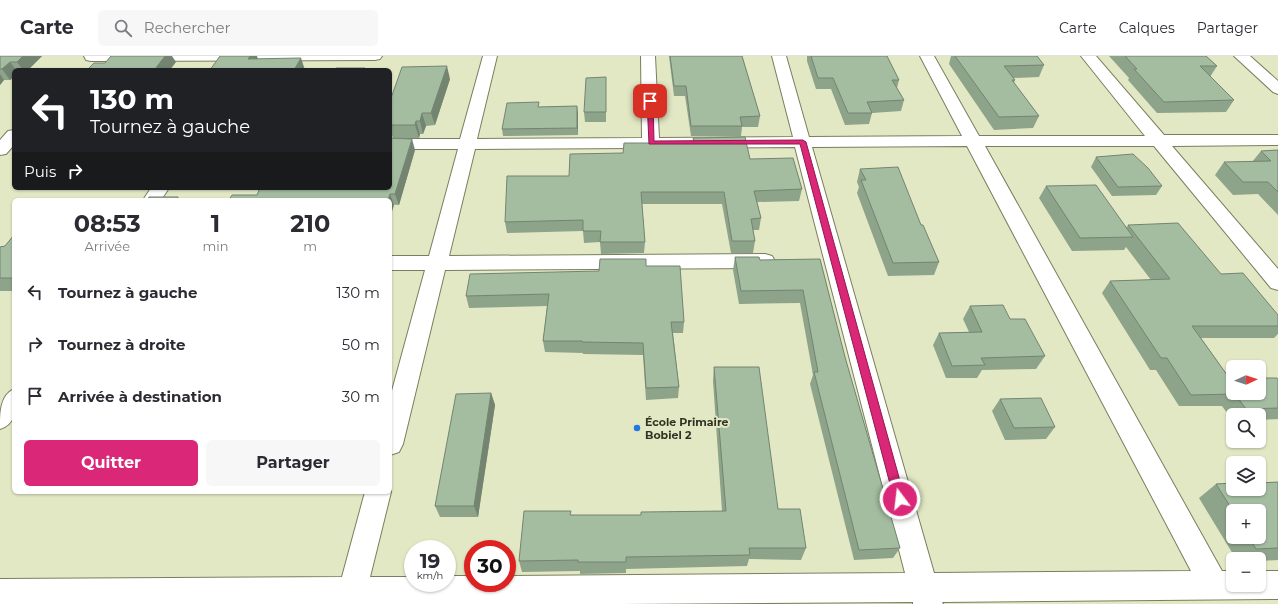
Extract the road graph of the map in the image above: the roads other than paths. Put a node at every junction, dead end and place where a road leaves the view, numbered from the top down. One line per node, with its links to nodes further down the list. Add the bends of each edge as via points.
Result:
1 (330, 56): 2 (street); 9 (street); 10 (street)
2 (375, 56)
3 (490, 56): 18 (street)
4 (648, 56): 16 (street)
5 (779, 56): 15 (street)
6 (927, 56): 13 (street)
7 (1088, 56): 14 (street)
8 (1241, 56): 11 (street)
9 (89, 60)
10 (324, 68)
11 (1278, 89)
12 (1278, 140): 14 (street)
13 (973, 141): 14 (street); 15 (street); 29 (street)
14 (1159, 141): 24 (street)
15 (803, 142): 16 (street); 21 (street)
16 (651, 143): 18 (street)
17 (392, 144): 18 (street)
18 (467, 144): 23 (street)
19 (781, 261): 23 (street)
20 (812, 261): 21 (street)
21 (835, 261): 31 (street)
22 (392, 263): 23 (street)
23 (436, 263): 25 (street)
24 (1278, 283)
25 (394, 416): 26 (street)
26 (392, 430)
27 (377, 494): 32 (street)
28 (1278, 585): 29 (street)
29 (1214, 586): 31 (street)
30 (0, 594): 32 (street)
31 (926, 596): 32 (street)
32 (351, 598)

